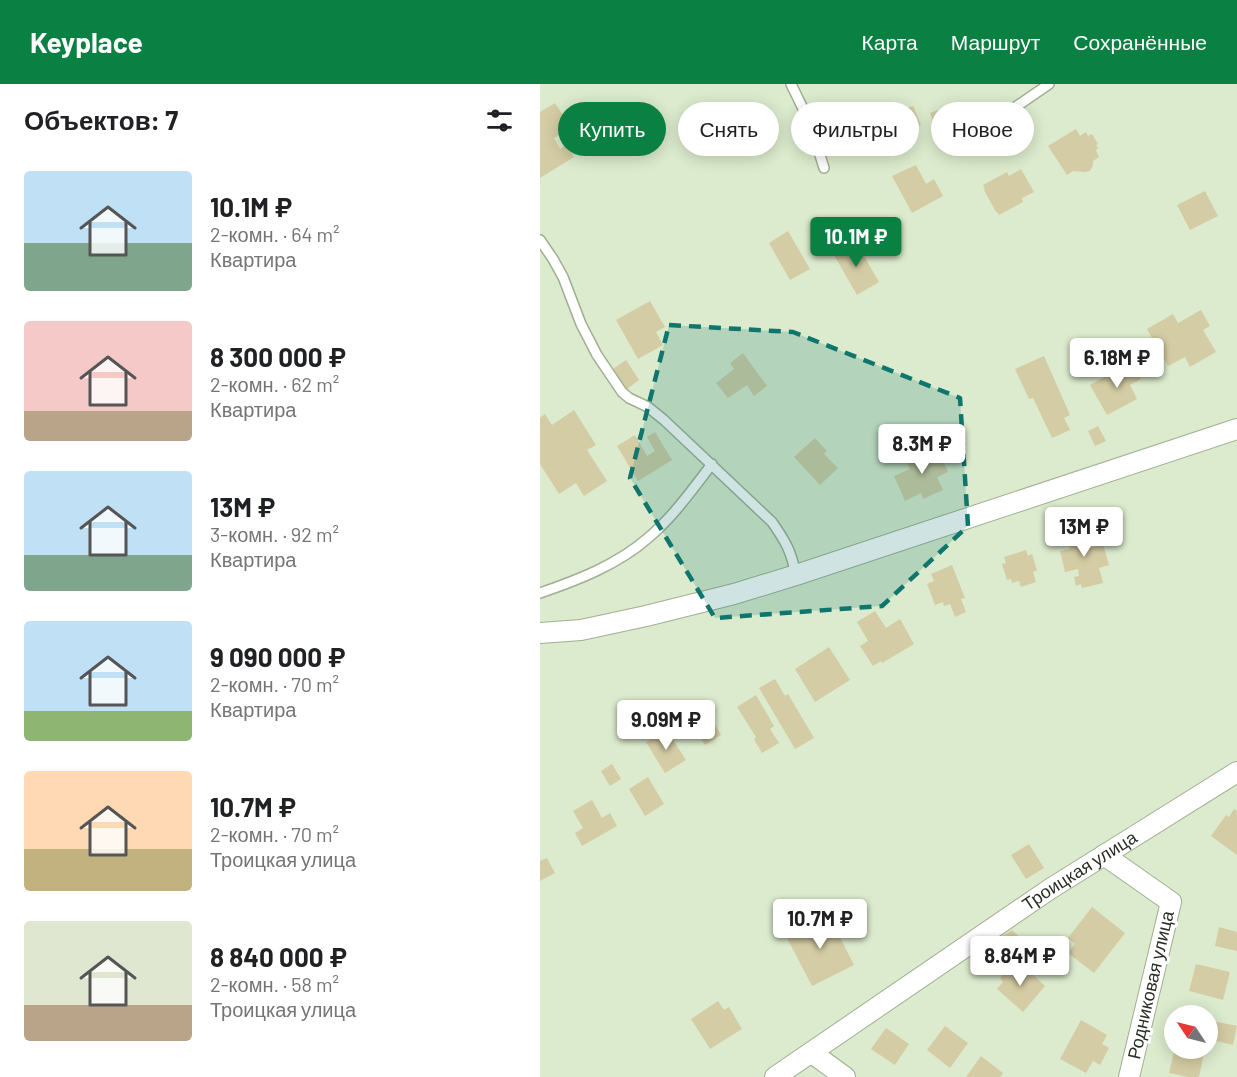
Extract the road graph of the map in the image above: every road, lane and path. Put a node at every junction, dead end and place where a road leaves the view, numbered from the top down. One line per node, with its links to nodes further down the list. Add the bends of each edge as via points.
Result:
1 (791, 84): 4 (lane, via 810,123)
2 (1049, 84): 3 (lane)
3 (1023, 102)
4 (824, 168)
5 (540, 240): 7 (lane, via 563,277 597,355 622,392 648,407)
6 (1237, 429): 8 (street)
7 (711, 464): 8 (lane, via 772,522 791,554); 9 (lane, via 685,500 647,540 611,564)
8 (796, 575): 10 (street, via 646,616 581,630)
9 (540, 593)
10 (540, 633)
11 (1237, 772): 12 (street, Троицкая улица)
12 (1104, 855): 13 (street, Троицкая улица); 16 (street, Родниковая улица, via 1171,902)
13 (812, 1053): 14 (street, Троицкая улица); 15 (street)
14 (775, 1077)
15 (844, 1077)
16 (1129, 1077)

